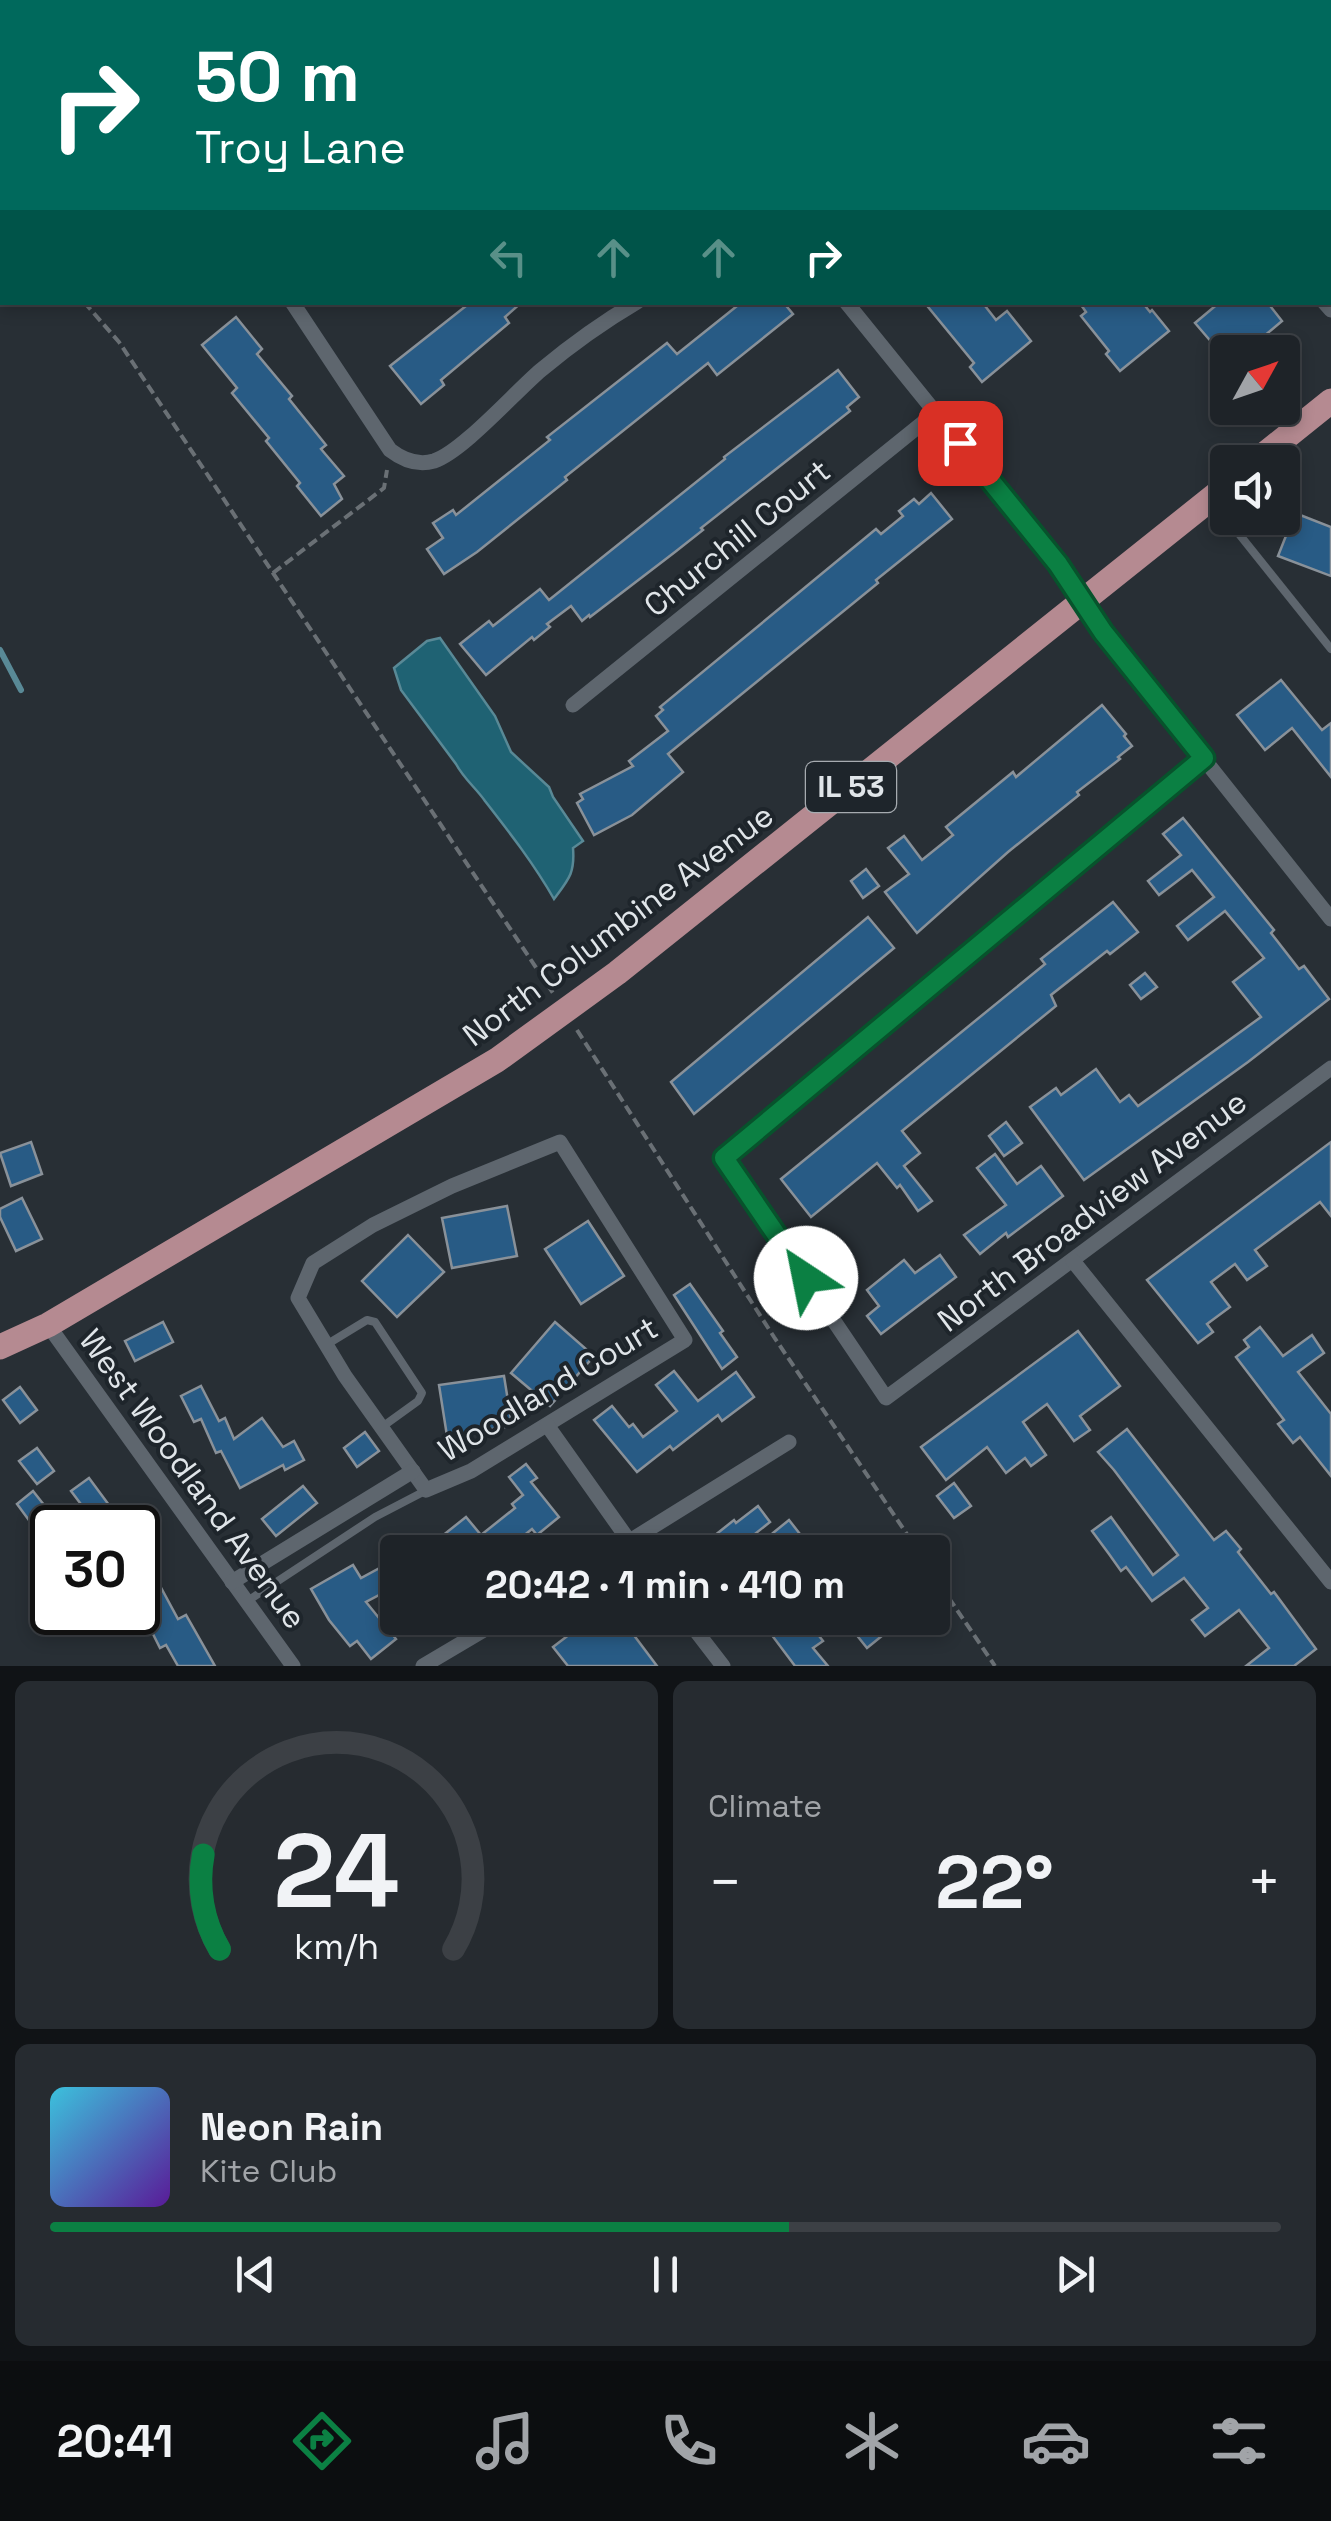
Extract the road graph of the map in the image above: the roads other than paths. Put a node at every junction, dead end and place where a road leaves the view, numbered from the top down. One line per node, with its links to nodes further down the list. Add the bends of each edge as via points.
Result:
1 (294, 305): 2 (street, via 390,450 427,463 448,454 580,338)
2 (632, 305)
3 (848, 305): 5 (street)
4 (1331, 401): 6 (main road)
5 (935, 413): 9 (street); 11 (street, Churchill Court)
6 (1276, 445)
7 (1210, 499): 9 (main road, North Columbine Avenue / IL 53)
8 (1250, 535): 10 (lane)
9 (1084, 602): 12 (street); 16 (main road, North Columbine Avenue / IL 53, via 617,973 497,1060)
10 (1331, 649)
11 (573, 705)
12 (1204, 758): 13 (street); 15 (street, North Broadview Avenue, via 724,1158 886,1398)
13 (1331, 919)
14 (1331, 1068): 15 (street, North Broadview Avenue)
15 (1072, 1260): 27 (street)
16 (48, 1325): 18 (main road, North Columbine Avenue / IL 53); 26 (street, West Woodland Avenue)
17 (326, 1345): 19 (street, Woodland Court, via 298,1298 312,1263 452,1186 560,1142 685,1340); 20 (street, Woodland Court); 20 (lane, via 367,1320 375,1322 422,1393)
18 (0, 1347)
19 (547, 1425): 23 (street, Woodland Court); 24 (street)
20 (382, 1427): 22 (street, Woodland Court)
21 (789, 1442): 25 (street)
22 (413, 1471): 23 (street, Woodland Court); 26 (street, Woodland Court)
23 (426, 1490): 28 (lane)
24 (625, 1535)
25 (652, 1535)
26 (232, 1582): 28 (street, West Woodland Avenue)
27 (1331, 1582)
28 (246, 1602): 31 (street, West Woodland Avenue)
29 (475, 1635): 32 (street)
30 (699, 1635): 33 (street)
31 (293, 1666)
32 (423, 1666)
33 (723, 1666)

